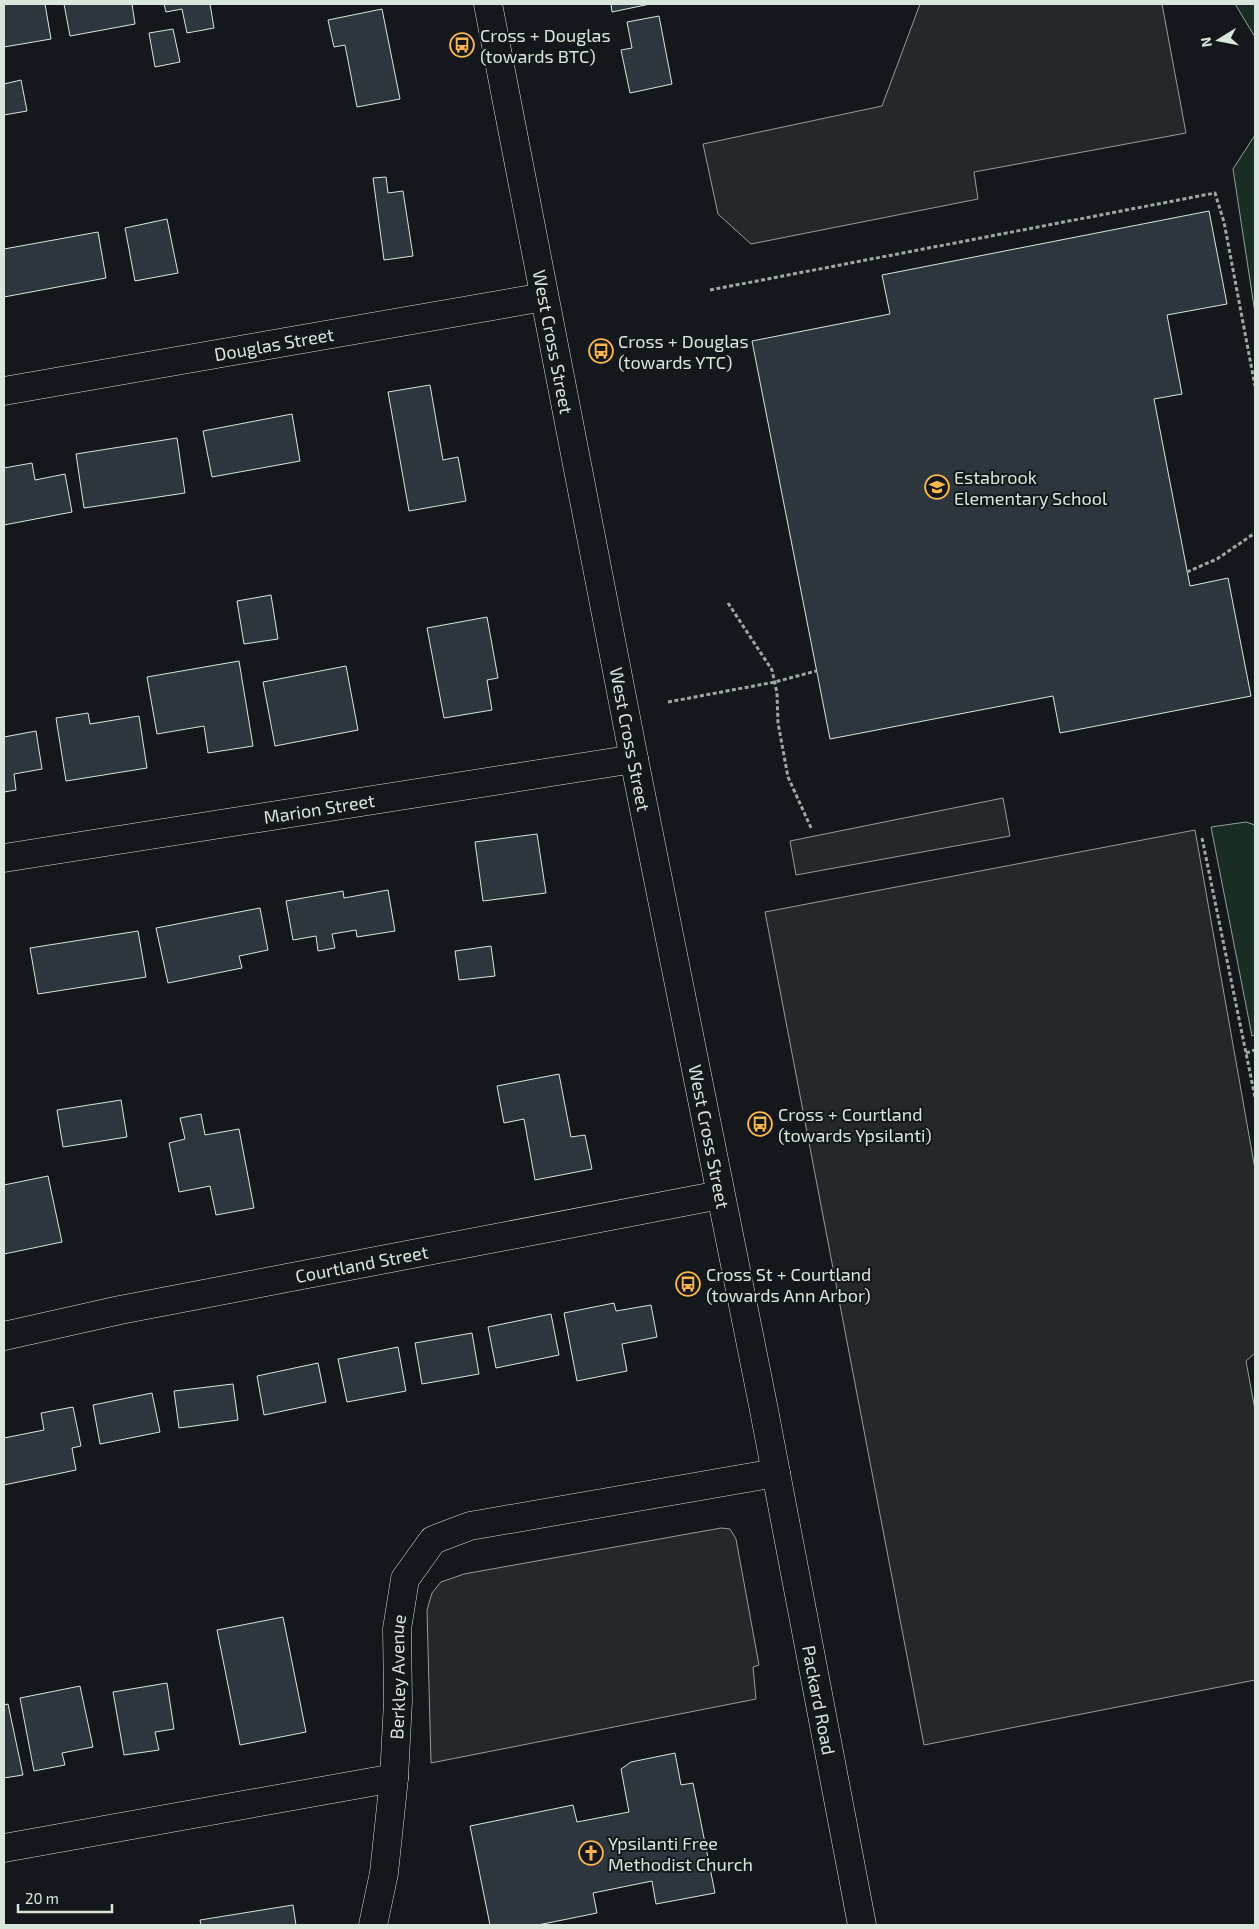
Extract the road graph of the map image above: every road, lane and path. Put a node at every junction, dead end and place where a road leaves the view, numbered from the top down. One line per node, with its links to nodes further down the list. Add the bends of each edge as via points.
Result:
1 (488, 4): 3 (street, West Cross Street)
2 (710, 290): 4 (path, via 1215,193 1224,222)
3 (544, 297): 5 (street, Douglas Street); 12 (street, West Cross Street)
4 (1255, 386)
5 (4, 391)
6 (1255, 533): 7 (path, via 1217,559)
7 (1187, 572)
8 (728, 603): 10 (path, via 772,670)
9 (816, 672): 10 (path)
10 (775, 682): 11 (path); 13 (path, via 778,723 788,777)
11 (668, 702)
12 (634, 759): 15 (street, Marion Street); 19 (street, West Cross Street)
13 (812, 830)
14 (1202, 838): 17 (path)
15 (4, 858)
16 (1255, 1050): 17 (path)
17 (1246, 1053): 18 (path)
18 (1255, 1097)
19 (720, 1195): 20 (street, Courtland Street, via 120,1310); 21 (street, West Cross Street)
20 (4, 1336)
21 (776, 1473): 22 (street, Berkley Avenue, via 470,1526 433,1540 405,1579 397,1630); 25 (street, Packard Road)
22 (394, 1778): 23 (street); 24 (street, Berkley Avenue, via 384,1873)
23 (4, 1848)
24 (373, 1925)
25 (862, 1925)

